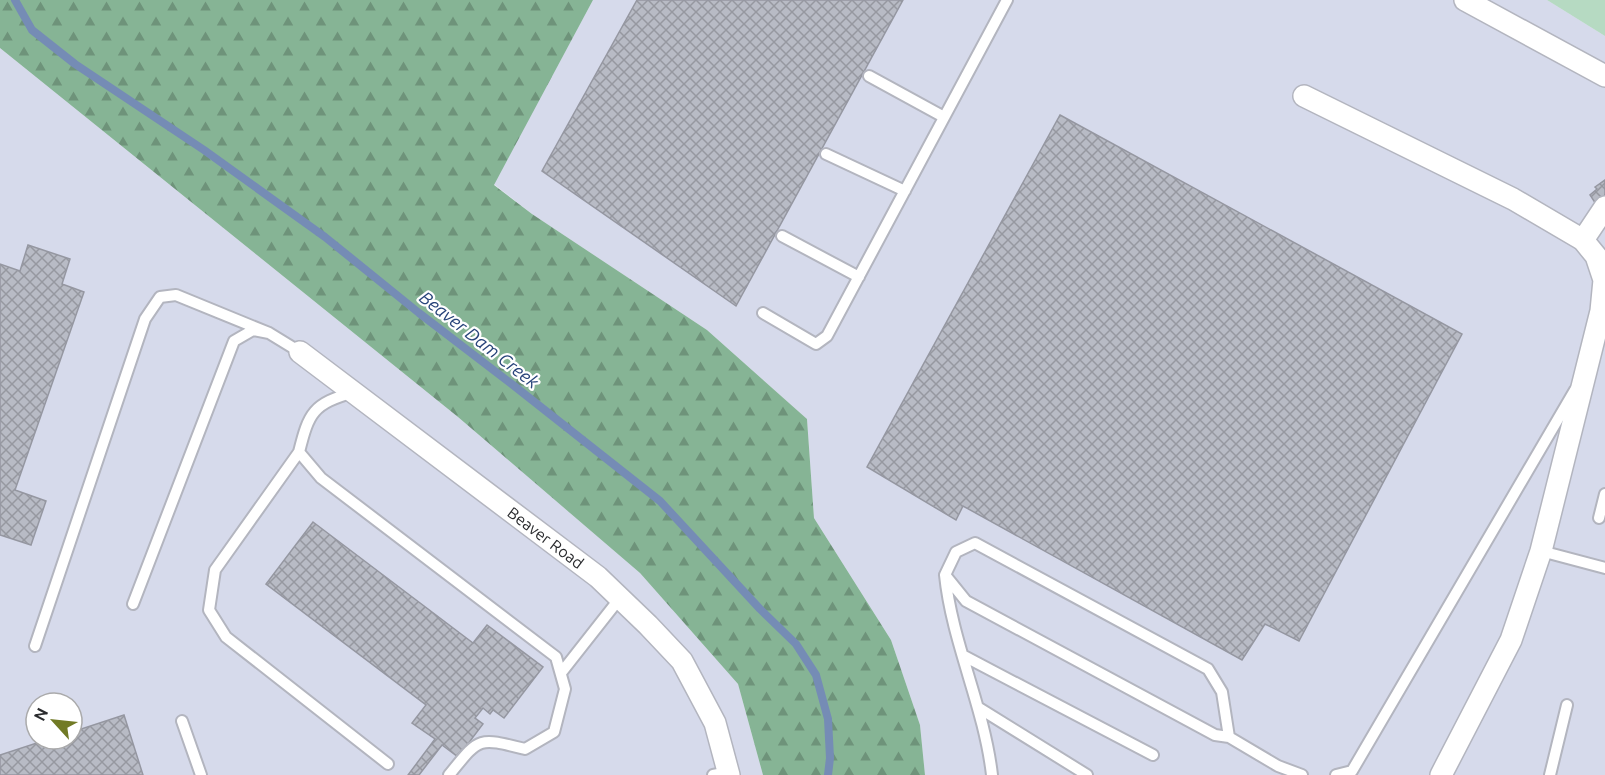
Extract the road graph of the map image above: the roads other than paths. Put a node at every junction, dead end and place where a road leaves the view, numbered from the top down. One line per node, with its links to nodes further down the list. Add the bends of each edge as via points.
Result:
1 (1007, 0): 6 (lane)
2 (1465, 0): 4 (street)
3 (869, 76): 6 (lane)
4 (1605, 76)
5 (1304, 96): 11 (street, via 1513,199)
6 (944, 117): 8 (lane)
7 (826, 154): 8 (lane)
8 (905, 191): 12 (lane)
9 (1605, 207): 11 (street)
10 (782, 236): 12 (lane)
11 (1583, 240): 16 (street, via 1596,256 1604,280)
12 (859, 277): 13 (lane, via 827,336 816,344)
13 (763, 313)
14 (269, 333): 15 (lane); 25 (lane, via 253,330 234,341); 26 (lane, via 176,295 160,297 144,319)
15 (300, 352): 17 (street, Beaver Road)
16 (1587, 369): 21 (street); 42 (lane, via 1353,771)
17 (354, 392): 18 (lane, via 327,400 307,421); 24 (street, Beaver Road, via 589,570)
18 (299, 452): 28 (lane, via 321,478 556,657); 34 (lane, via 215,570 209,610 226,638)
19 (1605, 494): 20 (lane)
20 (1599, 518)
21 (1541, 551): 22 (lane); 43 (street, via 1511,640)
22 (1605, 568)
23 (945, 575): 27 (lane, via 948,602); 32 (lane, via 966,601 1215,735); 32 (lane, via 956,552 975,543 1208,669 1222,692)
24 (620, 598): 28 (lane); 36 (street, Beaver Road, via 682,661 715,723)
25 (132, 604)
26 (35, 646)
27 (964, 656): 30 (lane); 33 (lane)
28 (561, 673): 38 (lane, via 565,689 554,732 525,749 490,740 472,746)
29 (1567, 705): 44 (lane)
30 (979, 708): 35 (lane); 40 (lane)
31 (182, 721): 37 (lane)
32 (1229, 737): 41 (lane, via 1278,766)
33 (1153, 755)
34 (388, 764)
35 (992, 771): 39 (lane)
36 (724, 774)
37 (201, 775)
38 (449, 775)
39 (1003, 775)
40 (1087, 775)
41 (1302, 775)
42 (1336, 775)
43 (1441, 775)
44 (1550, 775)

